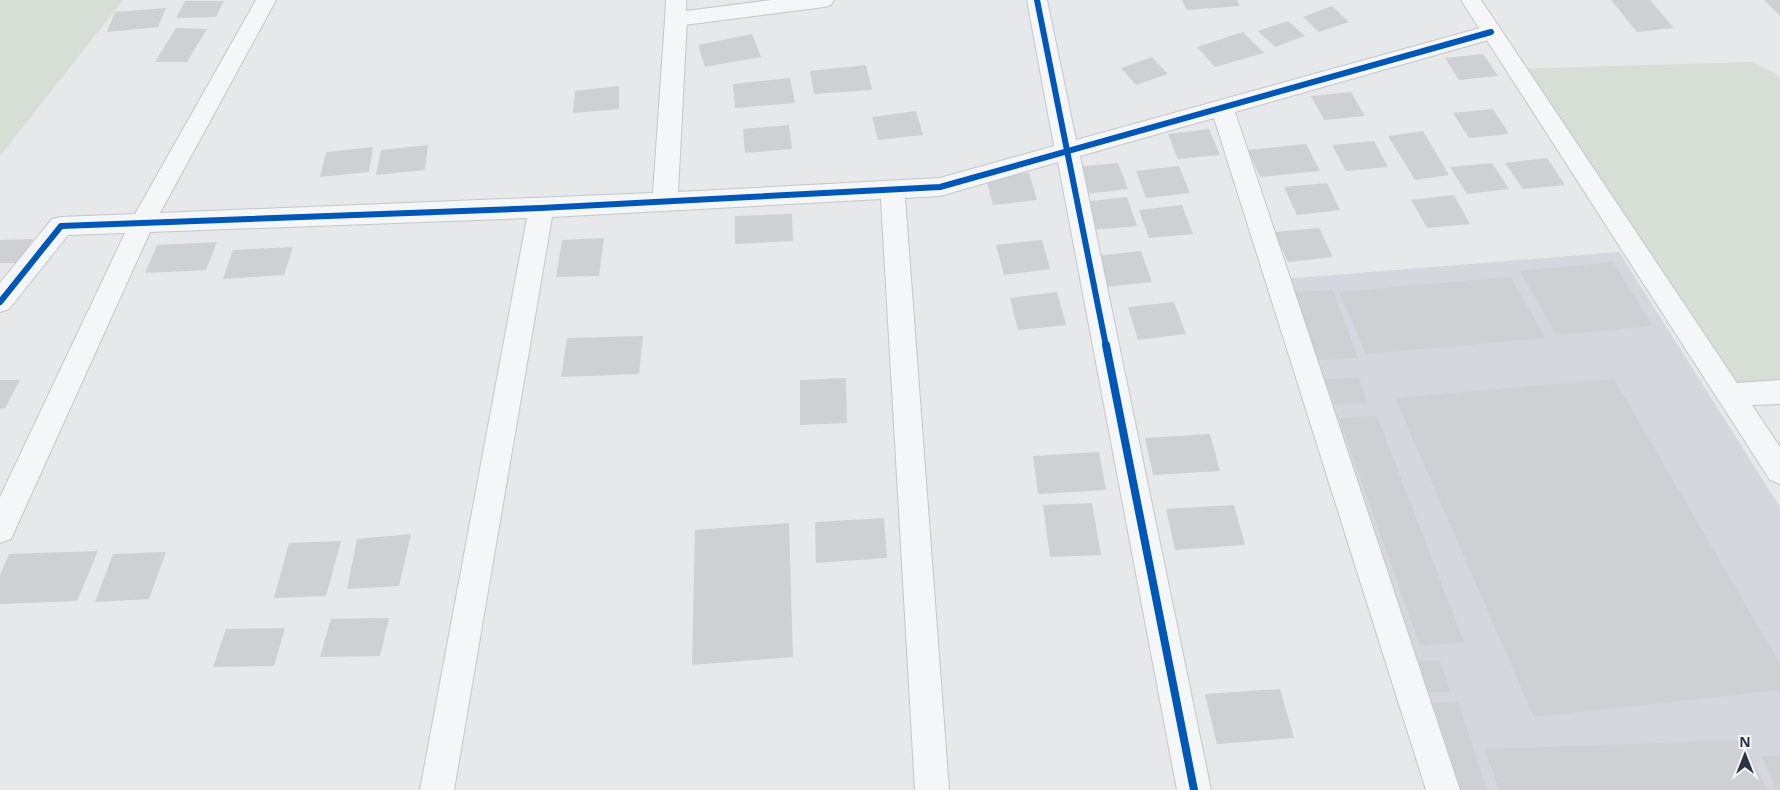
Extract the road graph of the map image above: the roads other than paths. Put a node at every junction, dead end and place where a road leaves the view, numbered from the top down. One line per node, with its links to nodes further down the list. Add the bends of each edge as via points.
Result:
1 (266, 0): 12 (street)
2 (824, 0): 5 (street)
3 (1037, 0): 8 (street)
4 (1471, 0): 6 (street)
5 (676, 9): 10 (street)
6 (1491, 32): 7 (street); 15 (street)
7 (1222, 108): 8 (street); 21 (street)
8 (1066, 152): 9 (street, via 940,187); 20 (street)
9 (892, 189): 10 (street); 19 (street)
10 (665, 200): 11 (street)
11 (541, 208): 12 (street); 18 (street)
12 (142, 223): 13 (street, via 61,226); 17 (street)
13 (0, 302)
14 (1780, 392): 15 (street)
15 (1731, 395): 16 (street)
16 (1780, 472)
17 (0, 529)
18 (437, 790)
19 (932, 790)
20 (1194, 790)
21 (1443, 790)

